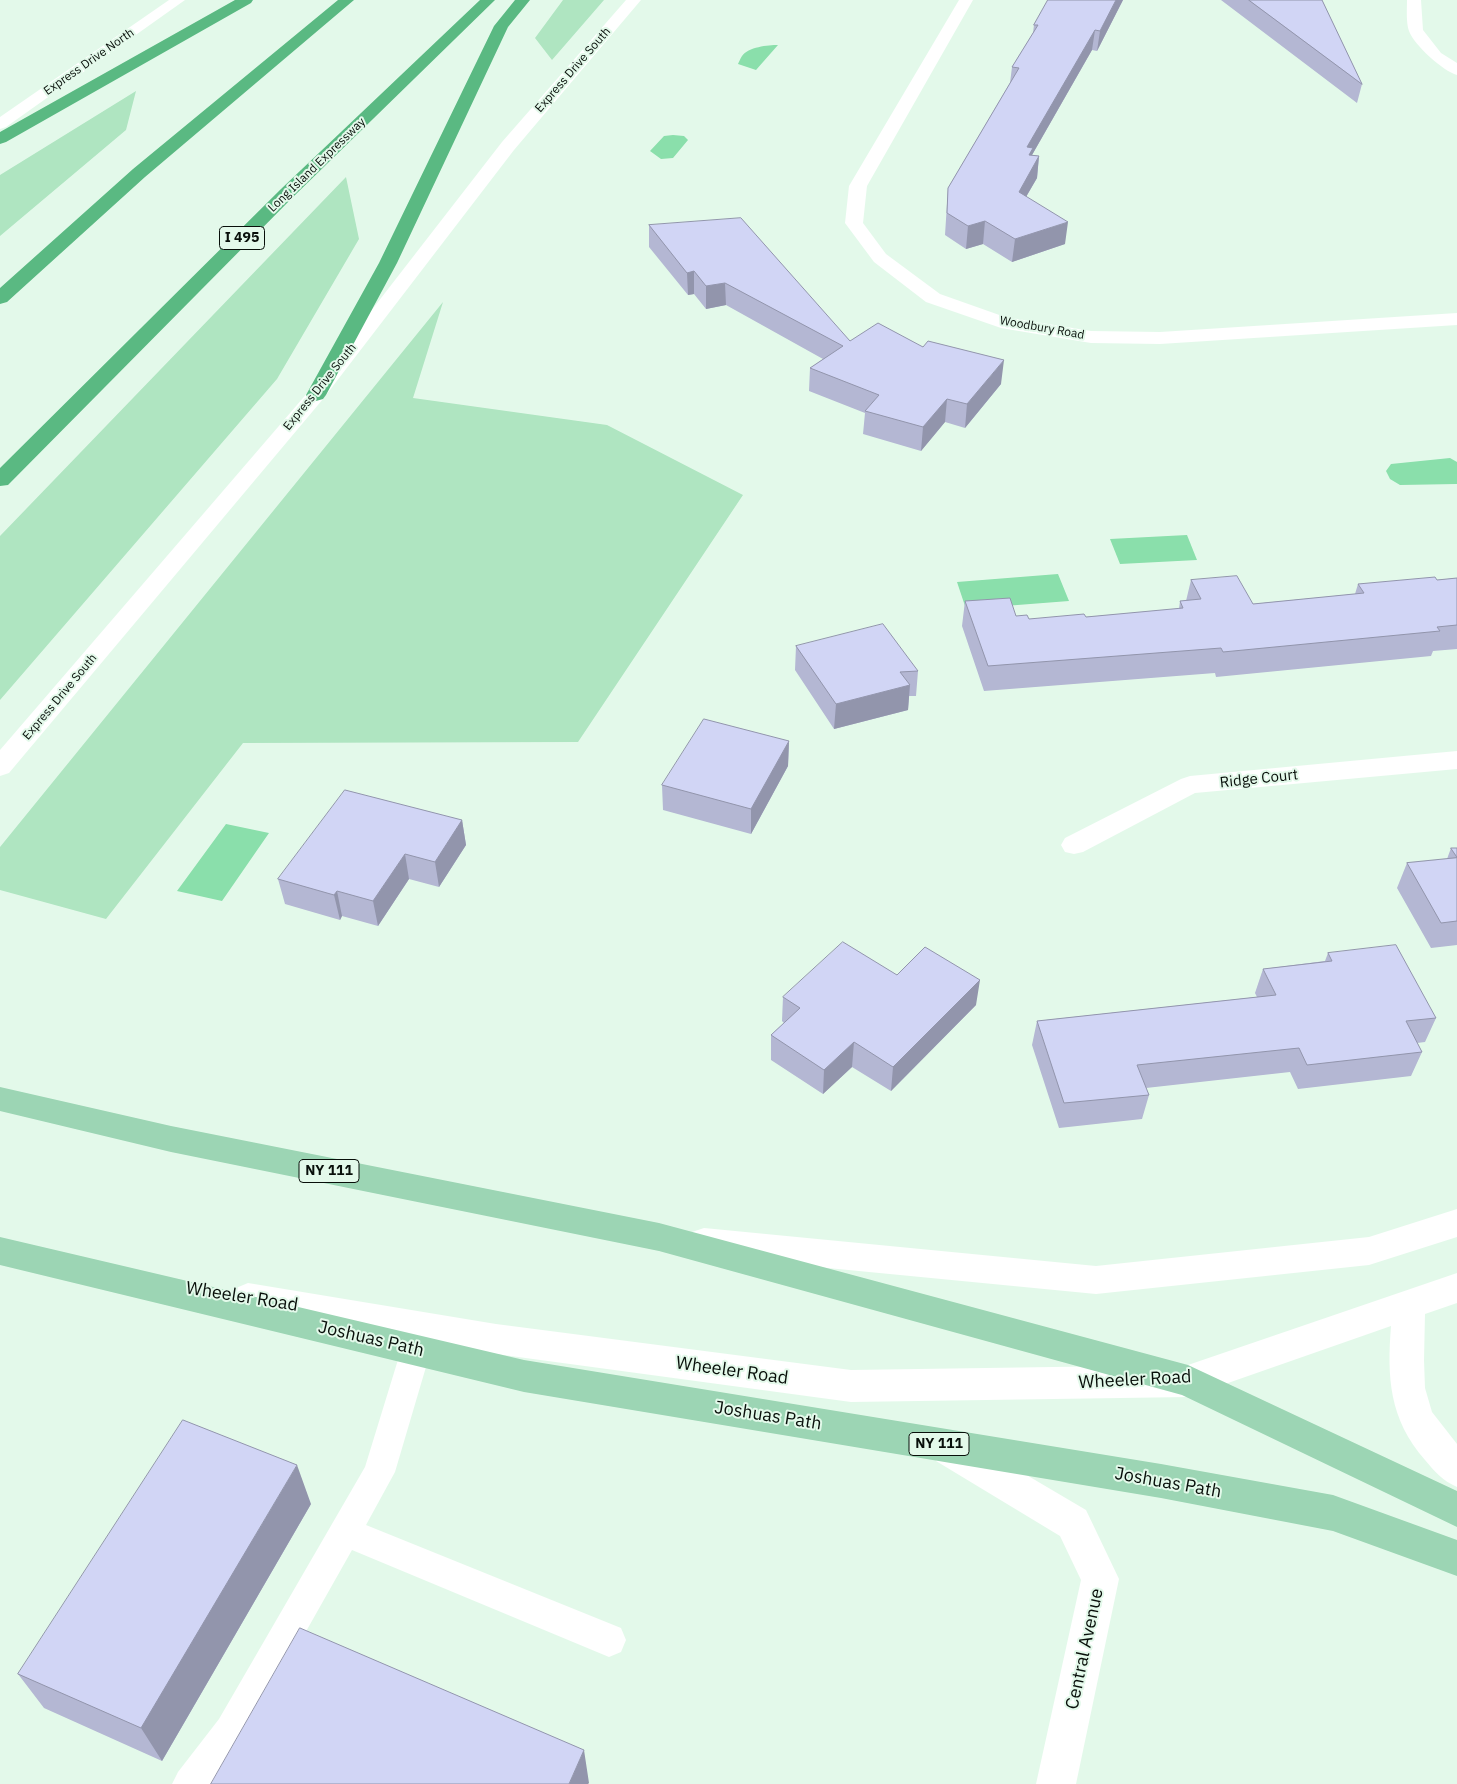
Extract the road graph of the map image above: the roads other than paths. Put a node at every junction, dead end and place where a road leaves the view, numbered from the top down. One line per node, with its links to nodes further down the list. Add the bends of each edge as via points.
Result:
1 (178, 0): 10 (main road, Express Drive North)
2 (246, 0): 11 (highway)
3 (347, 0): 12 (highway, via 139,174)
4 (488, 0): 15 (highway, Long Island Expressway / I 495, via 287,193)
5 (523, 0): 14 (highway, via 502,26 388,263)
6 (634, 0): 14 (main road, Express Drive South, via 508,146)
7 (966, 0): 13 (main road, Woodbury Road, via 858,186 854,222 880,258 933,298 1001,322 1091,337 1160,338)
8 (1414, 0): 9 (main road, via 1416,31 1436,56)
9 (1457, 70)
10 (0, 124)
11 (0, 138)
12 (0, 298)
13 (1457, 319)
14 (316, 395): 17 (main road, Express Drive South)
15 (0, 480)
16 (1457, 760): 18 (main road, Ridge Court, via 1190,786)
17 (0, 768)
18 (1074, 845)
19 (0, 1099): 21 (main road, NY 111, via 171,1139)
20 (1457, 1223): 21 (main road, via 1369,1251 1096,1280)
21 (659, 1237): 27 (main road, NY 111)
22 (0, 1251): 23 (main road, Wheeler Road / NY 111)
23 (79, 1270): 26 (main road, Joshuas Path / NY 111); 27 (main road, Wheeler Road, via 496,1339 851,1386)
24 (1457, 1288): 25 (main road, Wheeler Road)
25 (1409, 1304): 27 (main road, Wheeler Road); 29 (main road, via 1406,1384 1415,1416)
26 (416, 1350): 28 (main road, Joshuas Path / NY 111, via 524,1376); 31 (lane, via 380,1472)
27 (1188, 1381): 30 (main road, NY 111)
28 (941, 1444): 32 (main road, Joshuas Path / NY 111, via 1333,1514); 35 (main road, Central Avenue, via 1073,1523 1100,1579)
29 (1457, 1470)
30 (1457, 1508)
31 (345, 1532): 33 (lane); 34 (lane, via 231,1731)
32 (1457, 1558)
33 (609, 1640)
34 (190, 1784)
35 (1056, 1784)

